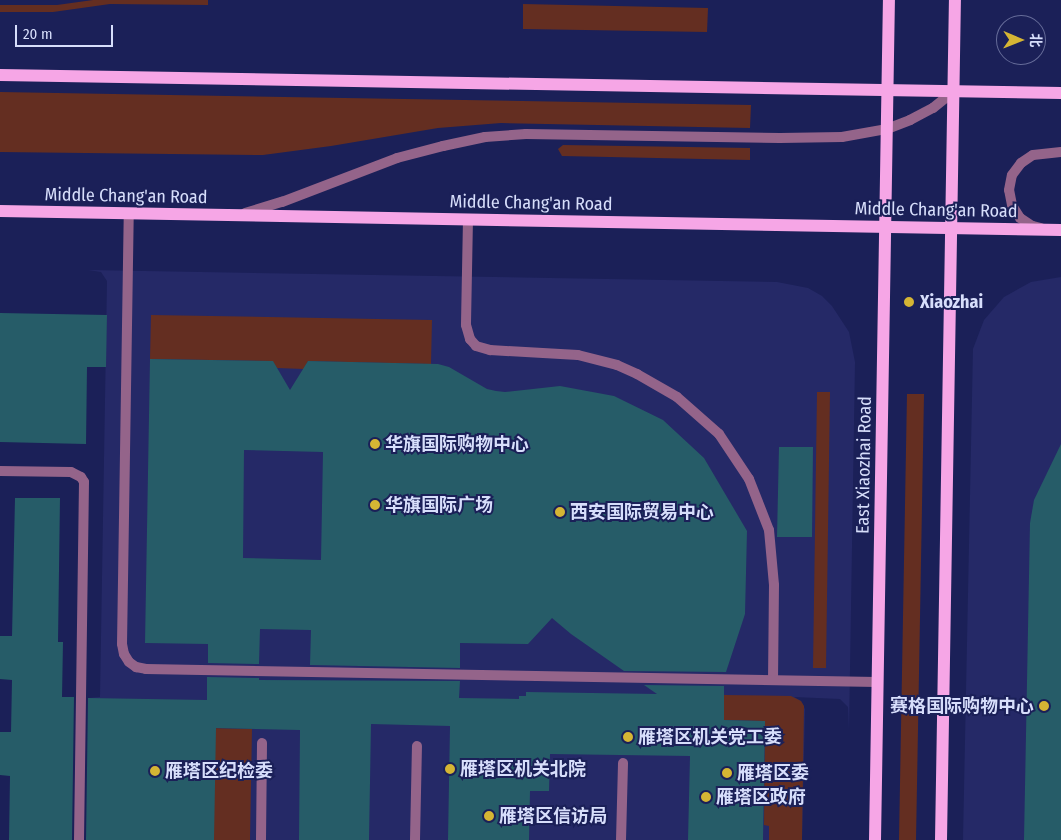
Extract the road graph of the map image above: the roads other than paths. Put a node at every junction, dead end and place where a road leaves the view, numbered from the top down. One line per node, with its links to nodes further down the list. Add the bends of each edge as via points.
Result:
1 (889, 0): 4 (main road, East Xiaozhai Road)
2 (955, 0): 5 (main road)
3 (0, 75): 4 (main road)
4 (888, 90): 5 (main road); 7 (main road, East Xiaozhai Road)
5 (954, 91): 6 (main road); 7 (street, via 933,108); 14 (main road)
6 (1061, 93)
7 (887, 129): 11 (street, via 821,138 535,134 485,137 397,158 268,207); 13 (main road, East Xiaozhai Road)
8 (1061, 152): 15 (street, via 1034,155 1021,163 1012,175 1012,205 1020,218 1032,226)
9 (0, 211): 10 (main road, Middle Chang'an Road)
10 (129, 213): 11 (main road, Middle Chang'an Road); 18 (street, via 122,644 129,662 146,669)
11 (225, 215): 12 (main road, Middle Chang'an Road)
12 (468, 219): 13 (main road, Middle Chang'an Road); 18 (street, via 466,325 476,346 490,350 578,355 637,374 677,397 719,434 750,479 769,530 774,585)
13 (886, 226): 14 (main road, Middle Chang'an Road); 19 (main road, East Xiaozhai Road)
14 (951, 228): 15 (main road, Middle Chang'an Road); 28 (main road)
15 (1047, 229): 16 (main road, Middle Chang'an Road)
16 (1061, 230)
17 (0, 471): 23 (street, via 71,472 84,482)
18 (773, 680): 19 (street)
19 (878, 682): 27 (main road, East Xiaozhai Road)
20 (262, 744): 24 (street)
21 (416, 746): 25 (street)
22 (623, 763): 26 (street)
23 (79, 840)
24 (260, 840)
25 (415, 840)
26 (621, 840)
27 (875, 840)
28 (940, 840)

